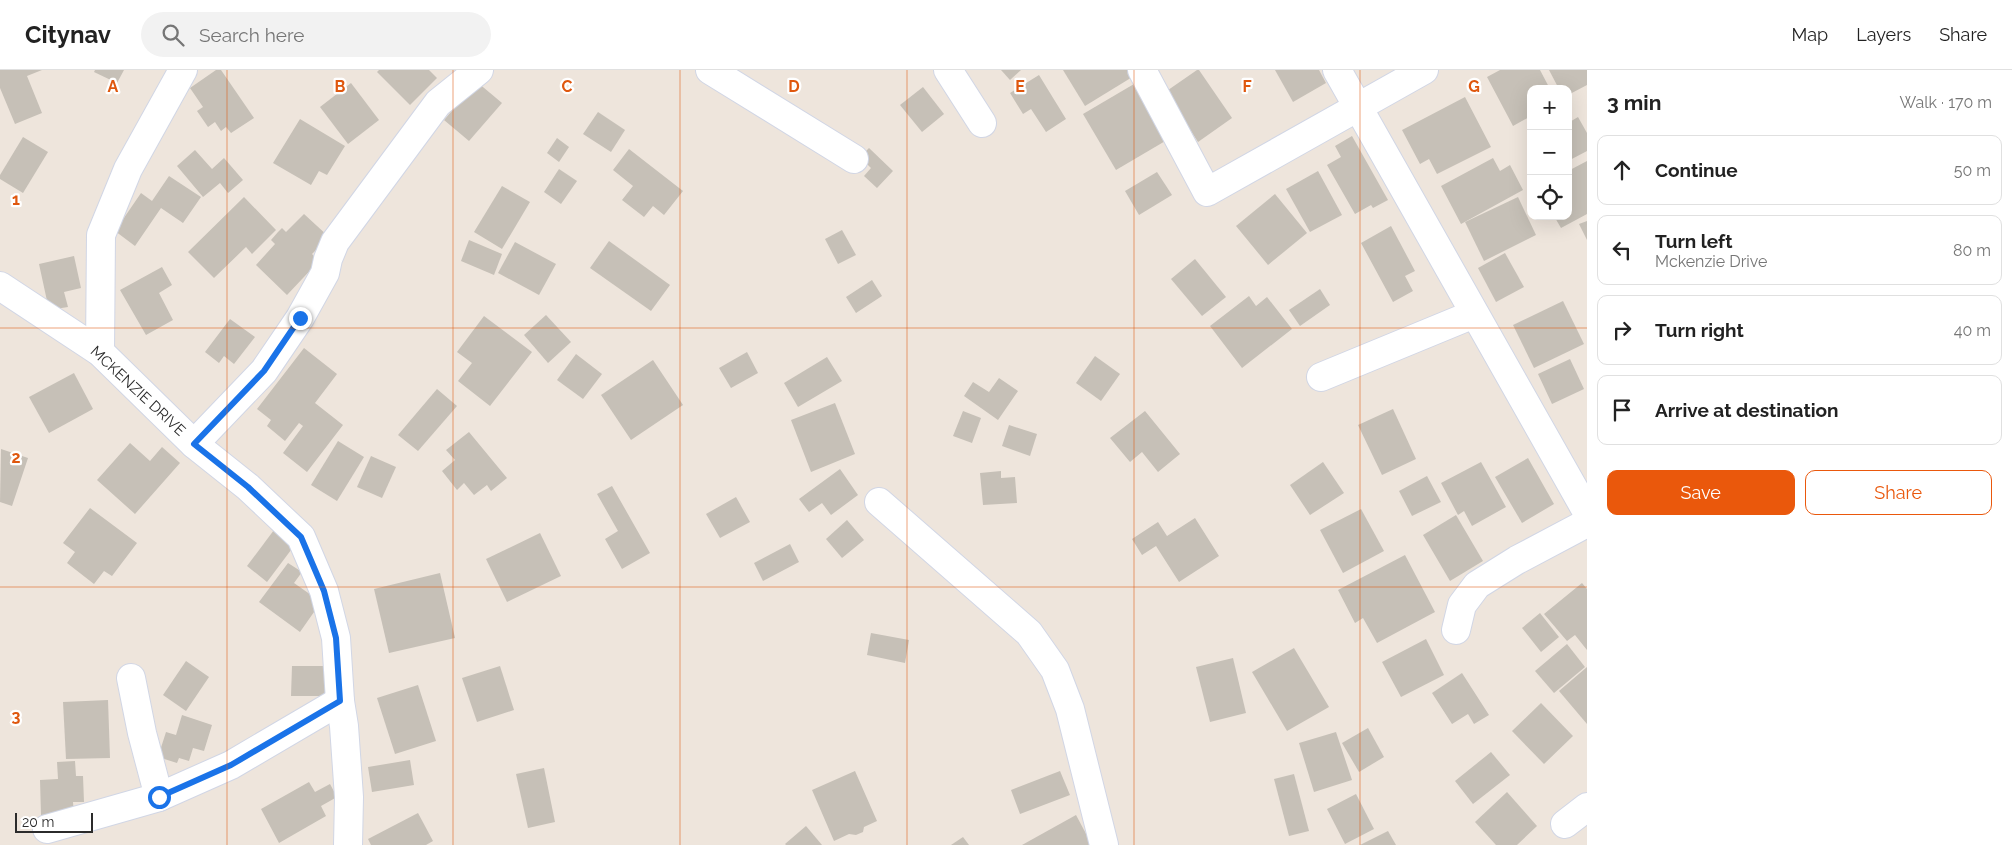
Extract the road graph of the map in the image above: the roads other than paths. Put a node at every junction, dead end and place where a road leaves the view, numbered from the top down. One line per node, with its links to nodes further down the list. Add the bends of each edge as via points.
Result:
1 (183, 70): 13 (street, via 128,169 100,236)
2 (479, 70): 15 (street, via 438,103 335,242 321,280 264,371)
3 (710, 70): 10 (street)
4 (948, 70): 9 (street)
5 (1142, 70): 8 (street, via 1207,192)
6 (1338, 70): 8 (street)
7 (1424, 70): 8 (street)
8 (1358, 107): 12 (street)
9 (982, 123)
10 (854, 159)
11 (0, 286): 13 (street, MCKENZIE DRIVE)
12 (1474, 314): 14 (street); 17 (street)
13 (100, 352): 15 (street, MCKENZIE DRIVE)
14 (1321, 377)
15 (194, 444): 21 (street, MCKENZIE DRIVE, via 248,487 301,537 324,591 336,638)
16 (879, 502): 27 (street, via 1029,633 1055,670 1070,708)
17 (1587, 512)
18 (1587, 523): 19 (street, via 1476,585 1462,605)
19 (1456, 630)
20 (131, 678): 22 (street)
21 (340, 701): 22 (street, via 231,765); 26 (street, MCKENZIE DRIVE, via 349,797)
22 (159, 797): 25 (street)
23 (1587, 807): 24 (street)
24 (1565, 824)
25 (47, 829)
26 (348, 845)
27 (1104, 845)

